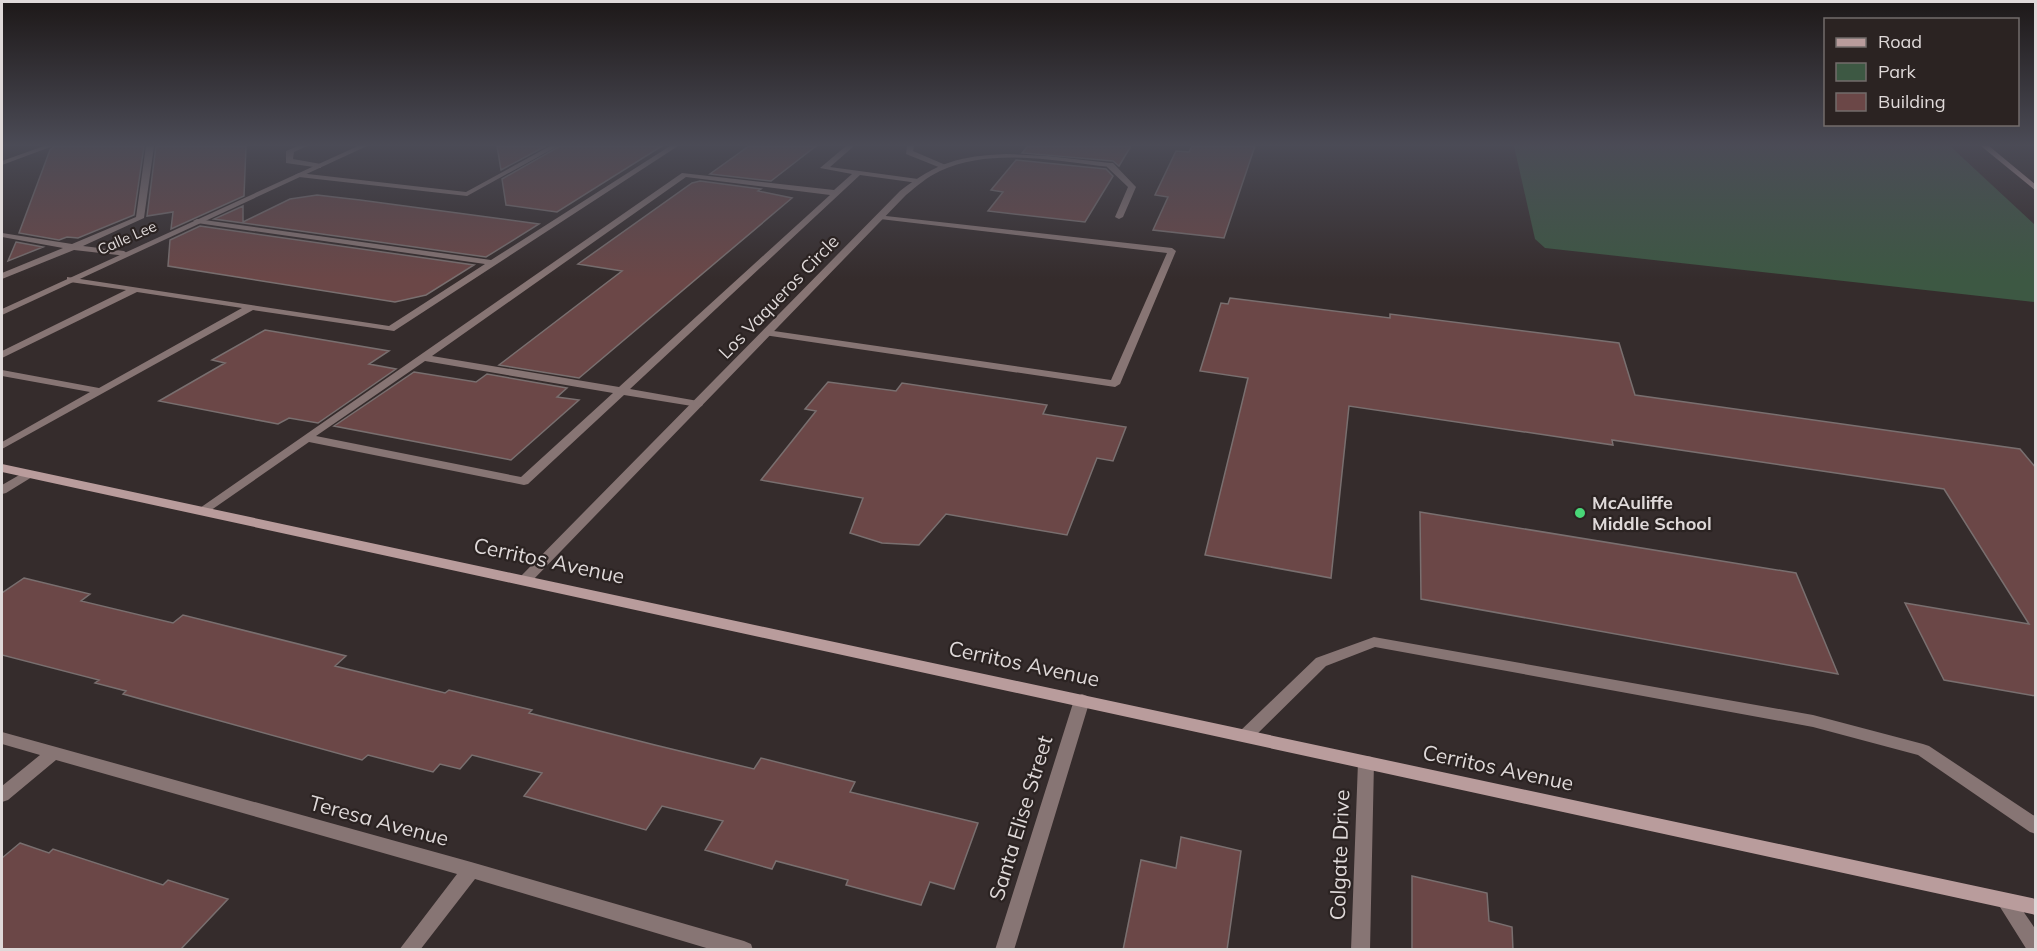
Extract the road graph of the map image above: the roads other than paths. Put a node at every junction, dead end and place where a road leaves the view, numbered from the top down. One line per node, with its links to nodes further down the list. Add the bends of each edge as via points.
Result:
1 (144, 190): 16 (street, via 140,218)
2 (263, 190): 14 (street, Calle Lee)
3 (437, 190): 4 (street, via 467,194)
4 (474, 190)
5 (605, 190): 18 (street)
6 (663, 190): 26 (street)
7 (814, 190): 11 (street)
8 (839, 190): 11 (street)
9 (908, 190): 12 (street, Los Vaqueros Circle)
10 (1131, 190): 13 (street, Los Vaqueros Circle)
11 (836, 193): 29 (street)
12 (880, 217): 24 (street, Los Vaqueros Circle); 24 (street, via 1172,251 1115,384)
13 (1119, 217)
14 (197, 221): 17 (street, Calle Lee); 18 (street)
15 (2, 235): 16 (street)
16 (73, 247): 17 (street); 19 (street)
17 (124, 254): 20 (street, Calle Lee)
18 (493, 263): 22 (street, via 391,329)
19 (2, 276)
20 (70, 279): 21 (street); 23 (street, Calle Lee)
21 (135, 289): 22 (street); 25 (street)
22 (252, 307): 28 (street)
23 (2, 312)
24 (767, 333): 30 (street, Los Vaqueros Circle)
25 (2, 355)
26 (422, 357): 29 (street); 31 (street)
27 (2, 373): 28 (street)
28 (100, 392): 32 (street)
29 (621, 392): 30 (street); 31 (street, via 524,481)
30 (698, 404): 37 (street, Los Vaqueros Circle)
31 (307, 438): 36 (street)
32 (2, 447)
33 (2, 468): 34 (main road, Cerritos Avenue)
34 (28, 474): 35 (street); 36 (main road, Cerritos Avenue)
35 (2, 490)
36 (203, 510): 37 (main road, Cerritos Avenue)
37 (526, 579): 38 (main road, Cerritos Avenue)
38 (1082, 700): 39 (main road, Cerritos Avenue); 51 (street, Santa Elise Street)
39 (1245, 736): 42 (main road, Cerritos Avenue); 44 (street, via 1321,662 1374,642 1813,721 1923,750)
40 (2, 738): 41 (street, Teresa Avenue)
41 (52, 754): 43 (street); 45 (street, Teresa Avenue)
42 (1366, 762): 46 (main road, Cerritos Avenue); 52 (street, Colgate Drive)
43 (2, 795)
44 (2036, 828)
45 (471, 870): 49 (street); 50 (street, Teresa Avenue)
46 (2006, 901): 47 (main road, Cerritos Avenue); 48 (street)
47 (2036, 907)
48 (2036, 947)
49 (408, 950)
50 (744, 950)
51 (1004, 950)
52 (1360, 950)

